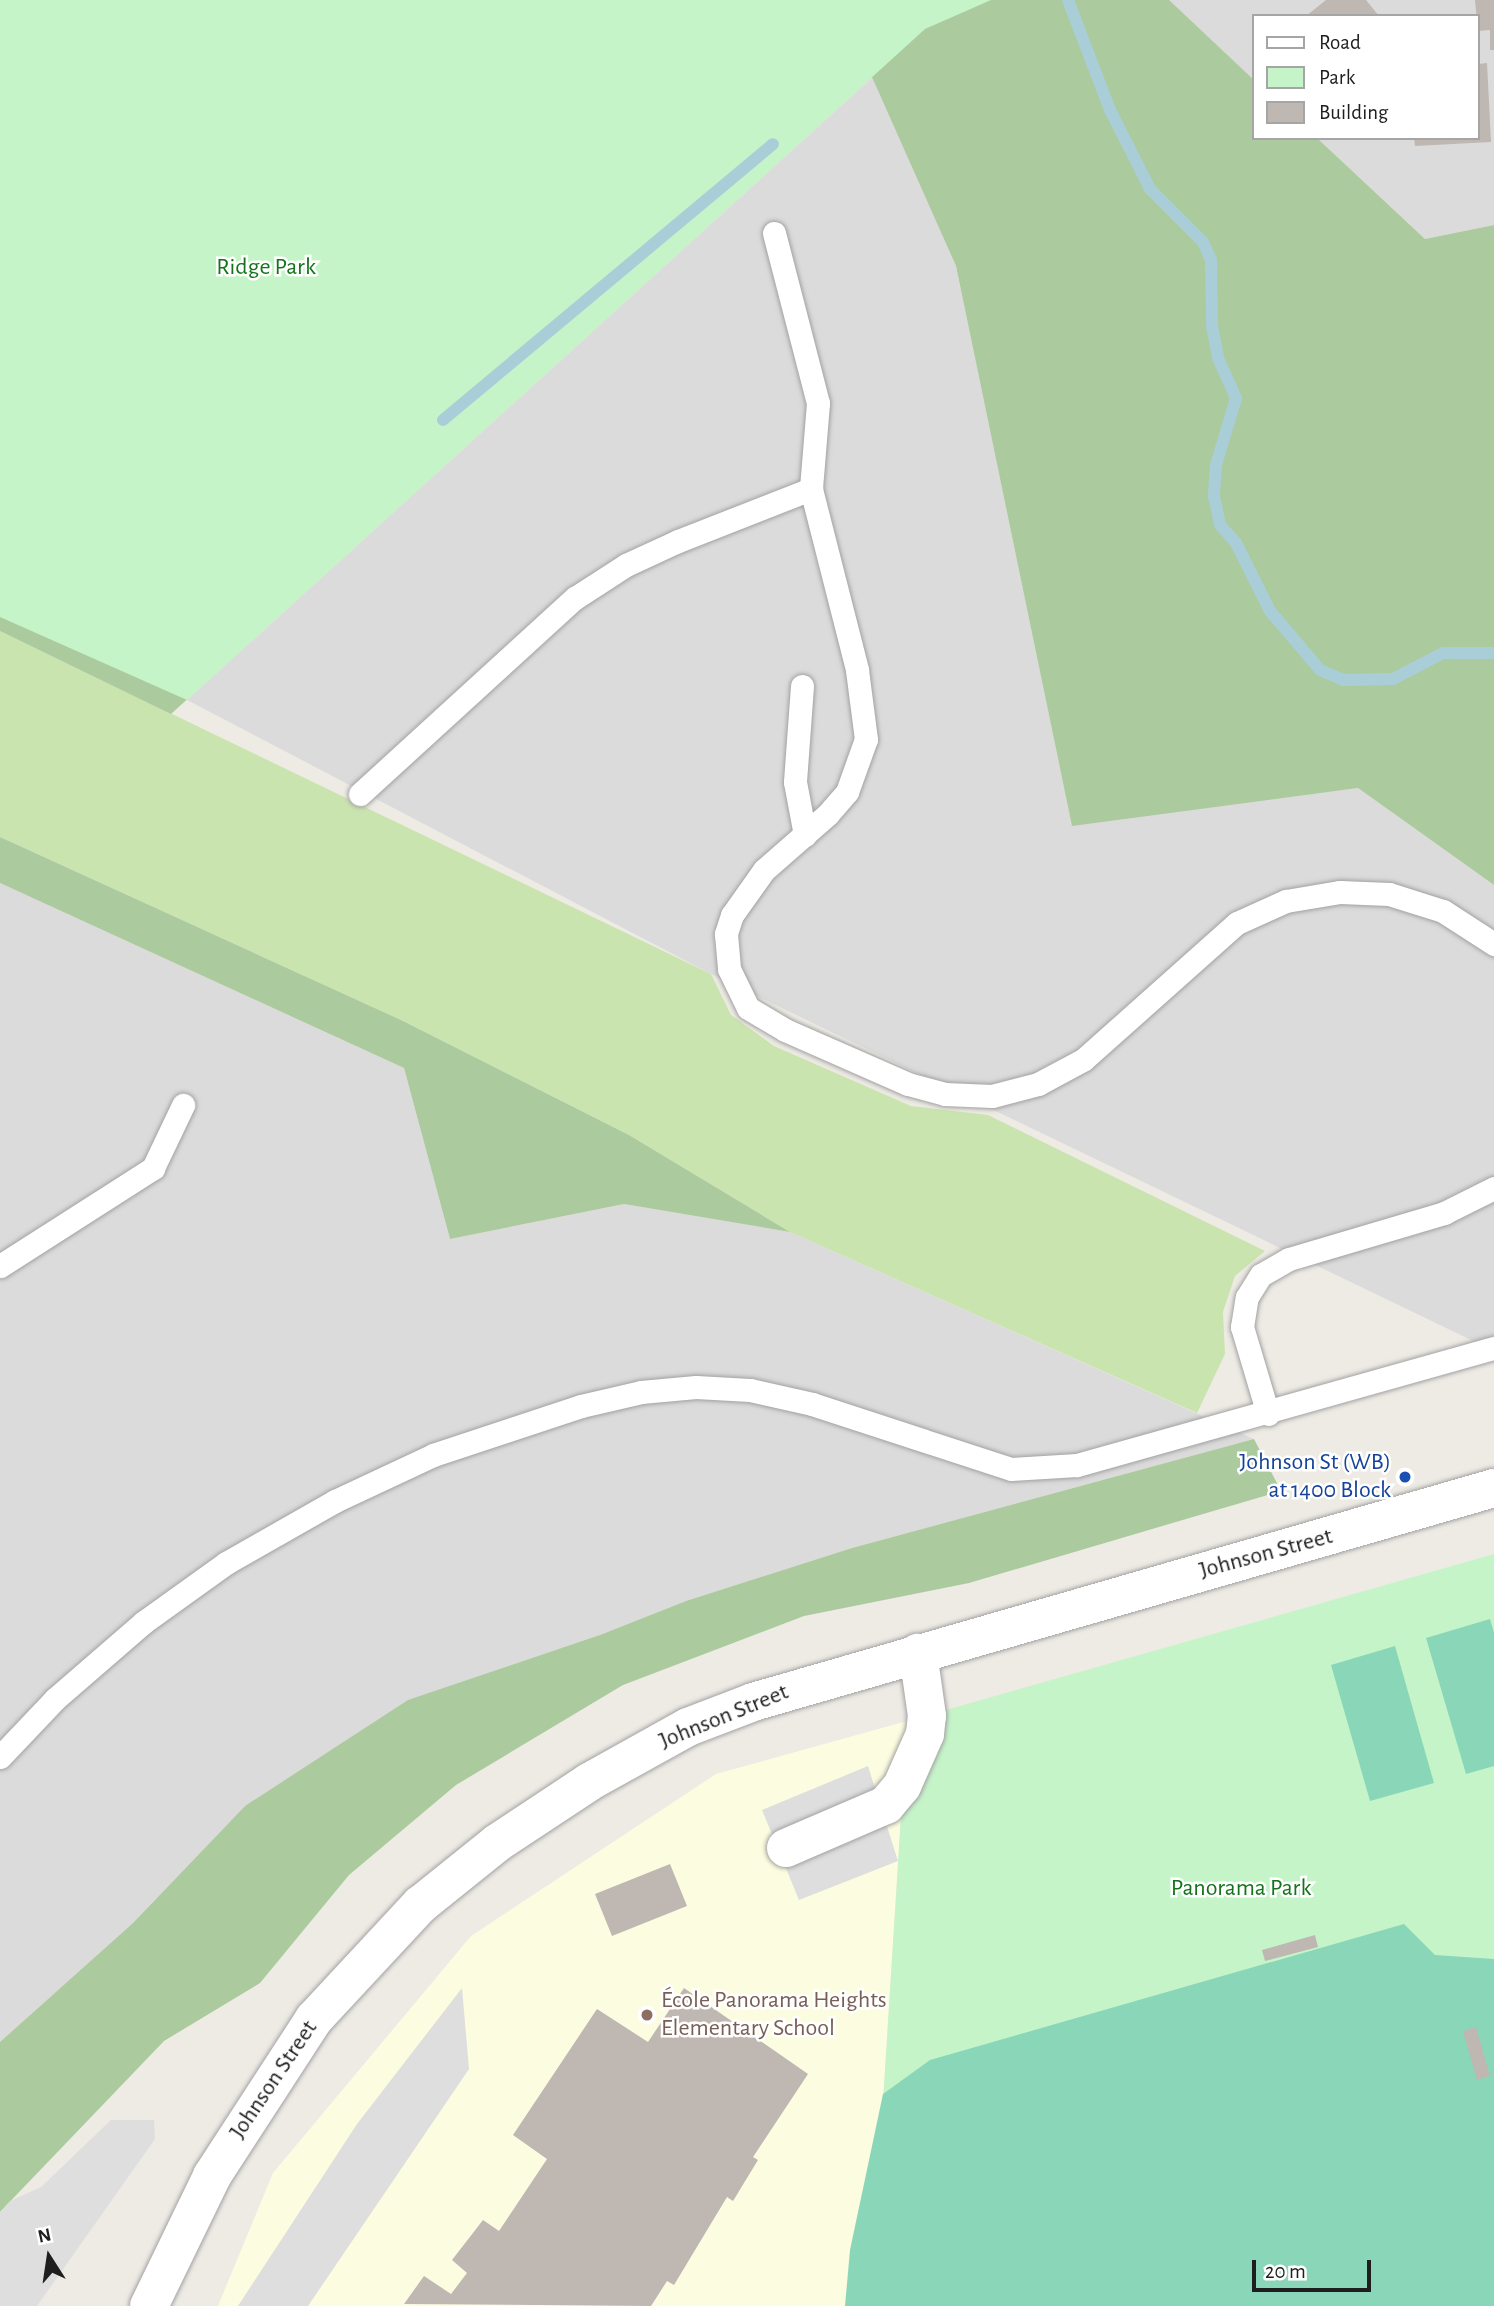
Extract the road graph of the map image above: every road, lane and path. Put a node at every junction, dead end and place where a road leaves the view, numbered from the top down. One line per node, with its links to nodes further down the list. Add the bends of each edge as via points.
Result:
1 (774, 233): 2 (lane, via 818,403)
2 (811, 489): 4 (lane, via 626,565 575,598); 5 (lane, via 858,670 866,739 847,792)
3 (802, 686): 5 (lane, via 795,782)
4 (360, 794)
5 (805, 835): 6 (lane, via 764,870 732,915 725,950 738,992 748,1008 785,1030 908,1084 945,1094 1004,1094 1062,1073 1237,923 1286,901 1340,892 1389,894 1443,911)
6 (1494, 944)
7 (183, 1105): 9 (lane, via 153,1168)
8 (1494, 1188): 11 (lane, via 1444,1213 1289,1259 1261,1275 1247,1297 1242,1326)
9 (0, 1266)
10 (1494, 1348): 11 (lane)
11 (1268, 1413): 14 (lane, via 1077,1465 1011,1469 812,1404 750,1390 641,1391 581,1406 433,1455 335,1501 226,1563 144,1622 55,1699)
12 (1494, 1488): 13 (street, Johnson Street)
13 (918, 1653): 15 (street, via 927,1716 925,1734 902,1786 886,1805); 16 (street, Johnson Street, via 764,1698 688,1727 544,1811 431,1896 323,2009 272,2080 212,2176)
14 (0, 1757)
15 (786, 1848)
16 (149, 2306)

